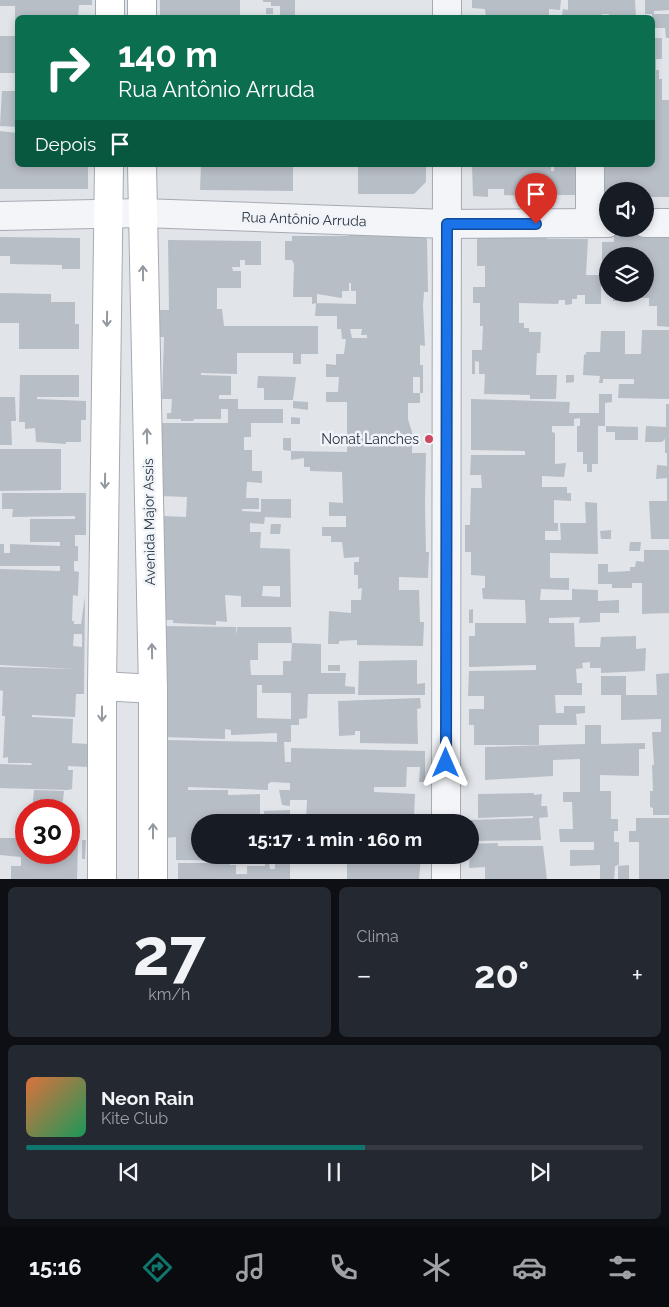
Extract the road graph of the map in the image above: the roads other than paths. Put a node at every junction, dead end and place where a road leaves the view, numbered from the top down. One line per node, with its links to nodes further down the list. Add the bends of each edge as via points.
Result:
1 (110, 0): 4 (street)
2 (142, 0): 5 (street)
3 (447, 0): 6 (street)
4 (110, 15)
5 (142, 15)
6 (447, 15)
7 (109, 167): 12 (street)
8 (142, 167): 11 (street, Avenida Major Assis)
9 (447, 167): 17 (street)
10 (590, 167): 14 (street)
11 (142, 213): 12 (street, Rua Antônio Arruda); 17 (street, Rua Antônio Arruda); 19 (street, Avenida Major Assis, one-way to 11)
12 (109, 214): 13 (street, Rua Antônio Arruda); 18 (street, one-way to 18)
13 (0, 216)
14 (599, 223): 17 (street, Rua Antônio Arruda)
15 (654, 223): 16 (street)
16 (669, 223)
17 (447, 224): 20 (street)
18 (102, 686): 19 (street); 22 (street, one-way to 22)
19 (153, 689): 23 (street, Avenida Major Assis, one-way to 19)
20 (446, 814)
21 (446, 864): 24 (street)
22 (102, 879)
23 (153, 879)
24 (446, 879)

